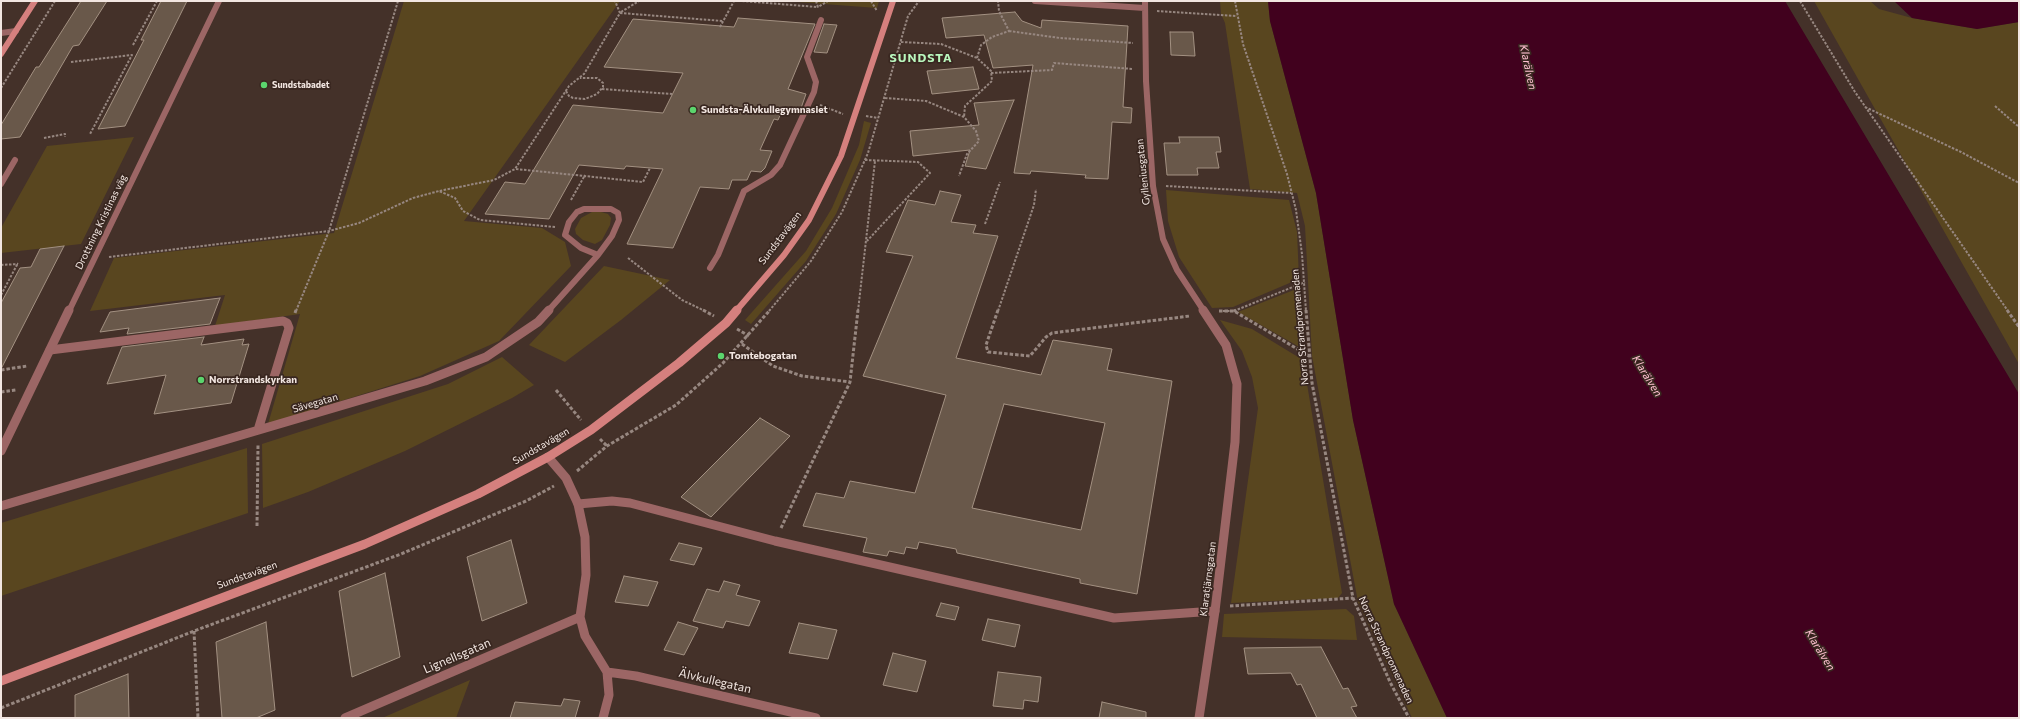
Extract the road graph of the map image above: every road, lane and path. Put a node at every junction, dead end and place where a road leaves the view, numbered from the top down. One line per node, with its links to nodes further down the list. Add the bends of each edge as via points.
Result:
1 (34, 1): 24 (street)
2 (55, 1): 36 (path)
3 (157, 1): 29 (path)
4 (219, 1): 67 (street, Drottning Kristinas väg)
5 (398, 1): 63 (path)
6 (615, 1): 19 (path)
7 (639, 1): 19 (path)
8 (734, 1): 22 (path)
9 (742, 1): 18 (path)
10 (816, 1): 18 (path)
11 (828, 1): 18 (path)
12 (893, 1): 88 (street, Sundstavägen, via 840,156 808,220 784,255 726,323 702,344 591,430)
13 (998, 1): 25 (path, via 999,11)
14 (1035, 1): 17 (street)
15 (1235, 1): 20 (path, Norra Strandpromenaden)
16 (1800, 1): 42 (path)
17 (1145, 5): 20 (path); 28 (street, Gylleniusgatan)
18 (818, 7): 21 (path, via 822,13)
19 (620, 13): 22 (path); 35 (path, via 584,74)
20 (1236, 16): 60 (path, Norra Strandpromenaden)
21 (821, 20): 69 (street, via 807,56 816,82 814,92 780,165 771,175 744,191 718,255)
22 (723, 21): 23 (path)
23 (720, 27)
24 (16, 31): 26 (street); 30 (street)
25 (1009, 31): 28 (path, via 1060,38); 31 (path, via 992,37 981,45)
26 (1, 33)
27 (901, 42): 31 (path, via 941,44)
28 (1145, 44): 33 (street, Gylleniusgatan)
29 (133, 45)
30 (1, 54)
31 (977, 58): 34 (path)
32 (71, 62): 45 (path, via 132,55)
33 (1146, 70): 34 (path, via 1054,63 1052,70); 57 (street, Gylleniusgatan)
34 (991, 73): 43 (path, via 992,81 965,106)
35 (578, 79): 37 (path, via 598,78 603,83); 38 (path)
36 (1, 88)
37 (602, 89): 38 (path, via 592,97 579,99 569,96); 39 (path)
38 (566, 91): 52 (path)
39 (672, 94)
40 (885, 98): 43 (path, via 926,101)
41 (1996, 106): 44 (path)
42 (1865, 107): 55 (path, via 1961,152); 76 (path)
43 (964, 117): 53 (path, via 976,131 979,141 967,154)
44 (2019, 127)
45 (90, 134)
46 (65, 137): 47 (path, via 65,134)
47 (44, 138)
48 (15, 160): 56 (street)
49 (865, 160): 50 (path)
50 (874, 161): 64 (path); 64 (path, via 918,162 930,172)
51 (650, 168): 52 (path, via 643,182)
52 (515, 169): 59 (path, via 494,180)
53 (959, 176)
54 (1000, 182): 61 (path)
55 (2019, 183)
56 (1, 184)
57 (1153, 186): 60 (path); 74 (street, Gylleniusgatan, via 1163,239 1177,270)
58 (1036, 188): 74 (path, via 1034,205 986,345 988,352 1030,356 1052,333)
59 (440, 191): 62 (path, via 455,198 463,211 480,220); 63 (path, via 413,198 359,223)
60 (1292, 193): 70 (path, Norra Strandpromenaden)
61 (985, 224)
62 (566, 228): 65 (street, via 565,235 571,241); 65 (street, Sävegatan, via 577,212 584,209 611,209 618,213 619,220 612,236)
63 (329, 231): 67 (path); 75 (path, via 293,319)
64 (867, 241): 82 (path)
65 (598, 255): 85 (street, Sävegatan, via 538,322 509,344 486,357 425,381)
66 (628, 258): 73 (path, via 682,300)
67 (94, 259): 78 (street, Drottning Kristinas väg)
68 (1, 265): 71 (path, via 18,264)
69 (710, 268)
70 (1305, 282): 72 (path); 79 (path, Norra Strandpromenaden)
71 (1, 295)
72 (1234, 310): 74 (path); 79 (path)
73 (706, 312)
74 (1207, 314): 86 (street, Gylleniusgatan, via 1226,344 1237,384)
75 (288, 323): 78 (street, via 275,321); 85 (street, via 289,328)
76 (2019, 327)
77 (742, 344): 82 (path, via 773,366 802,376)
78 (50, 350): 80 (street, Drottning Kristinas väg)
79 (1309, 356): 94 (path, Norra Strandpromenaden, via 1331,489)
80 (44, 363): 81 (path); 87 (street, Drottning Kristinas väg)
81 (1, 370)
82 (850, 382): 93 (path)
83 (556, 390): 84 (path)
84 (582, 421)
85 (258, 430): 91 (street, Sävegatan); 92 (path)
86 (1235, 442): 95 (street, Klaratjärnsgatan)
87 (1, 451)
88 (548, 457): 90 (street, via 566,478); 99 (street, Sundstavägen, via 478,494 365,544)
89 (543, 493): 97 (path, via 401,554)
90 (578, 504): 93 (street, via 612,501 630,503); 96 (street, via 585,537 586,575)
91 (1, 506)
92 (257, 526)
93 (775, 540): 95 (street, via 1114,618)
94 (1353, 598): 95 (path, via 1233,604); 106 (path, Norra Strandpromenaden)
95 (1215, 611): 105 (street, Klaratjärnsgatan)
96 (580, 617): 98 (street, via 585,636); 102 (street, Lignellsgatan)
97 (194, 631): 100 (path); 101 (path)
98 (607, 672): 103 (street, via 609,695); 104 (street, Älvkullegatan, via 636,676)
99 (1, 681)
100 (1, 708)
101 (198, 718)
102 (345, 718)
103 (603, 718)
104 (816, 718)
105 (1199, 718)
106 (1409, 718)

